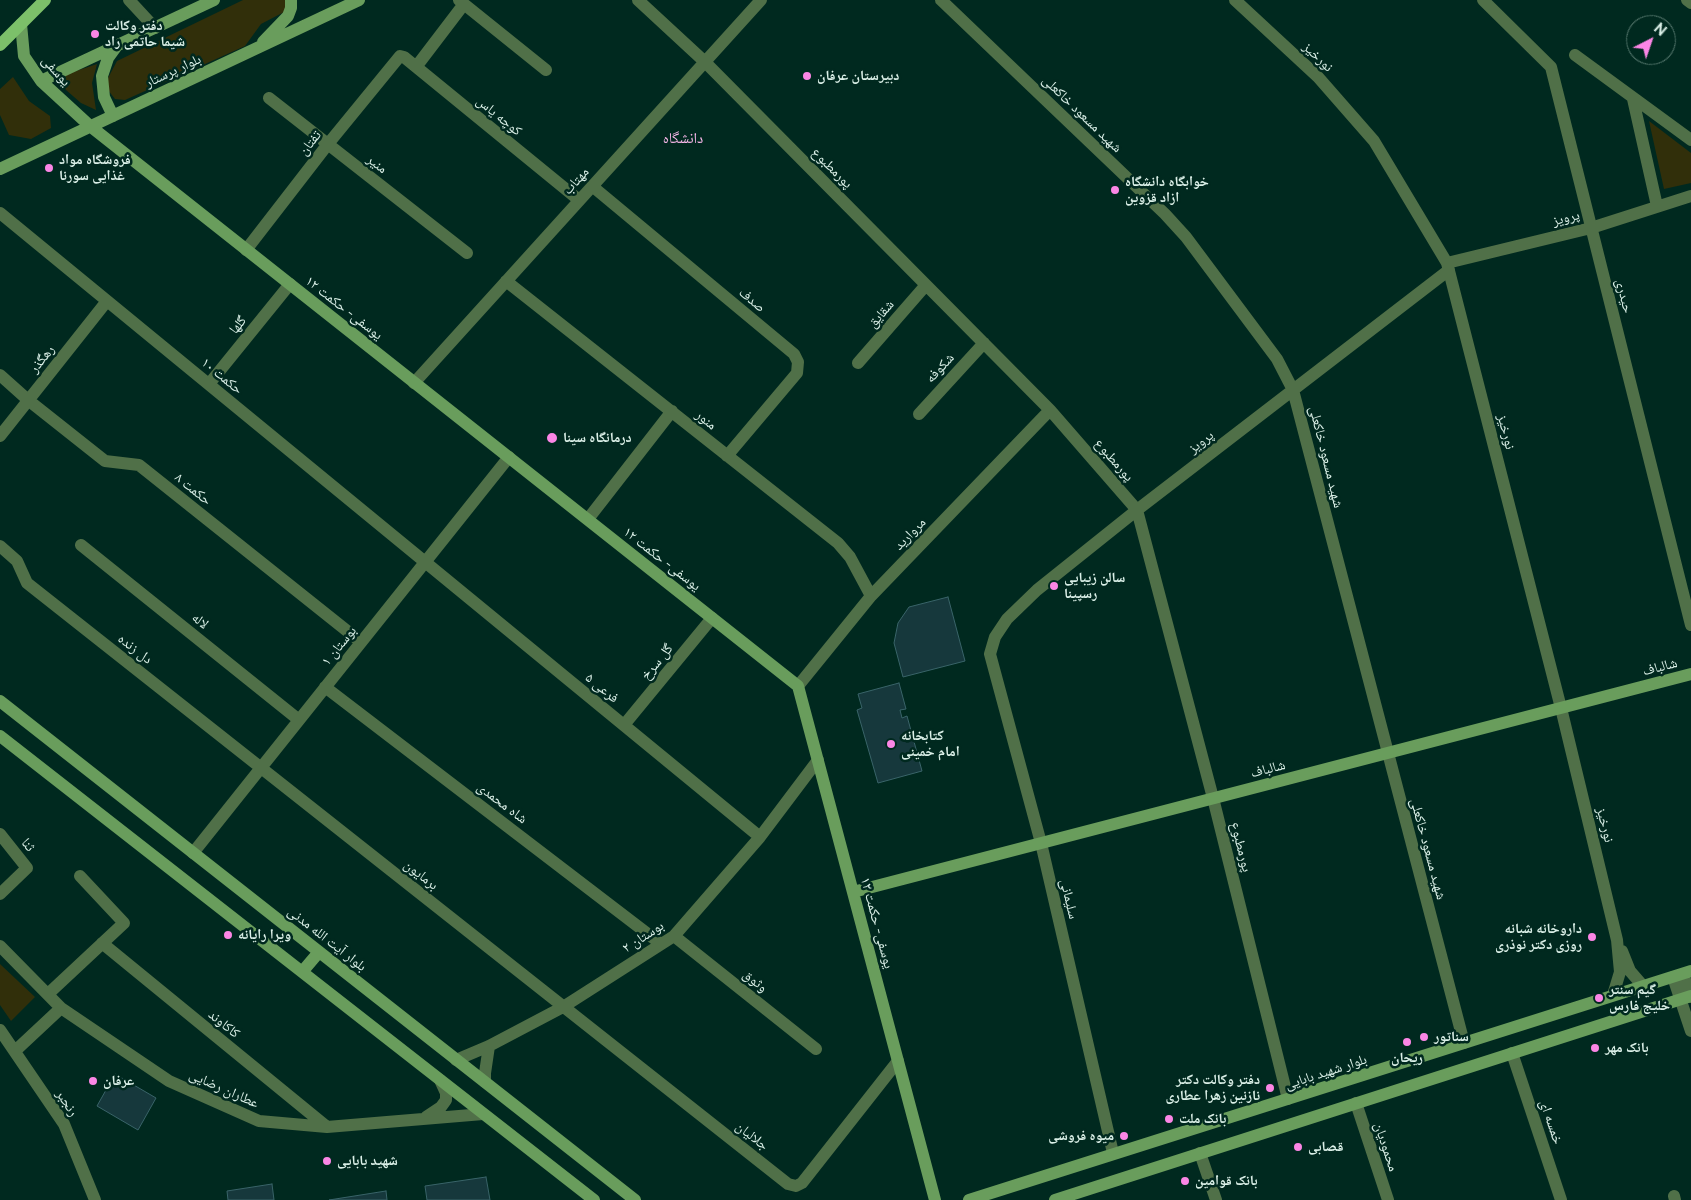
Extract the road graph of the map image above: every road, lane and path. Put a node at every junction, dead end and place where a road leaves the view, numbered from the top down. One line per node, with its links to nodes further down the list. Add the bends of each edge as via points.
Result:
1 (45, 0): 14 (main road)
2 (129, 0): 15 (street)
3 (214, 0): 15 (street)
4 (291, 0): 18 (street, via 288,16)
5 (358, 0): 18 (street, بلوار پرستار)
6 (638, 0): 21 (street, پورمطبوع)
7 (761, 0): 21 (street, مهتاب)
8 (941, 0): 50 (street, شهید مسعود خاکعلی, via 1186,236 1277,359)
9 (1235, 0): 40 (street, نورخیز, via 1318,77 1374,141)
10 (1483, 0): 37 (street, حیدری, via 1551,67)
11 (1687, 0): 13 (street)
12 (462, 2): 22 (street); 23 (street)
13 (1691, 3)
14 (21, 24): 16 (main road); 24 (street, یوسفی, via 24,56)
15 (155, 28): 17 (street)
16 (0, 44)
17 (116, 46): 24 (street); 27 (street, via 102,76 104,97)
18 (257, 48): 27 (street, بلوار پرستار)
19 (1575, 55): 26 (street)
20 (400, 56): 22 (street, کوچه یاس); 30 (street, تفتان)
21 (705, 62): 32 (street, مهتاب); 43 (street, پورمطبوع)
22 (416, 67): 34 (street, کوچه یاس)
23 (546, 70)
24 (41, 81): 28 (street, یوسفی)
25 (269, 98): 30 (street, منیر)
26 (1633, 99): 29 (street); 35 (street)
27 (113, 116): 28 (street, بلوار پرستار)
28 (90, 126): 31 (street, بلوار پرستار); 38 (street, یوسفی- حکمت ۱۲)
29 (1691, 140)
30 (328, 144): 38 (street, تفتان); 39 (street, منیر)
31 (0, 169)
32 (592, 186): 34 (street, مهتاب); 56 (street, صدف, via 794,354 798,362 797,373)
33 (1691, 196): 35 (street, پرویز)
34 (579, 200): 41 (street, مهتاب)
35 (1657, 206): 37 (street, پرویز)
36 (0, 213): 44 (street, حکمت ۱۰)
37 (1592, 228): 40 (street, پرویز); 65 (street, حیدری)
38 (246, 250): 42 (street, یوسفی- حکمت ۱۲)
39 (467, 253)
40 (1448, 267): 50 (street, پرویز); 72 (street, نورخیز)
41 (506, 281): 48 (street, مهتاب); 53 (street, منور)
42 (290, 284): 48 (street, یوسفی- حکمت ۱۲); 49 (street, گلها)
43 (926, 285): 45 (street, پورمطبوع); 46 (street, شقایق)
44 (107, 301): 49 (street, حکمت ۱۰); 51 (street, رهگذر)
45 (984, 343): 52 (street, پورمطبوع); 54 (street, شکوفه)
46 (858, 364)
47 (0, 375): 51 (street, حکمت ۸)
48 (414, 383): 57 (street, یوسفی- حکمت ۱۲)
49 (209, 384): 62 (street, حکمت ۱۰)
50 (1293, 390): 58 (street, پرویز); 76 (street, شهید مسعود خاکعلی)
51 (28, 400): 55 (street, رهگذر); 66 (street, حکمت ۸, via 105,461 139,465)
52 (1050, 410): 58 (street, پورمطبوع); 63 (street, مروارید)
53 (672, 411): 56 (street, منور); 59 (street)
54 (919, 414)
55 (0, 436)
56 (727, 456): 63 (street, منور, via 838,543 850,557)
57 (509, 457): 59 (street, یوسفی- حکمت ۱۲); 62 (street, بوستان ۱)
58 (1137, 510): 67 (street, پرویز, via 1007,618 995,637); 79 (street, پورمطبوع)
59 (588, 519): 64 (street, یوسفی- حکمت ۱۲)
60 (81, 545): 73 (street, لاله)
61 (0, 546): 78 (street, دل زنده, via 17,561 27,583)
62 (425, 562): 66 (street, بوستان ۱); 74 (street, فرعی ۵)
63 (871, 596): 69 (street, مروارید)
64 (712, 618): 69 (street, یوسفی- حکمت ۱۲); 74 (street, گل سرخ)
65 (1691, 625)
66 (361, 642): 70 (street, بوستان ۱)
67 (990, 654): 82 (street, سلیمانی)
68 (1691, 674): 72 (street, شالباف)
69 (798, 686): 77 (street, یوسفی- حکمت ۱۲)
70 (325, 687): 73 (street, بوستان ۱); 90 (street, شاه محمدی)
71 (0, 701): 83 (street, بلوار آیت الله مدنی)
72 (1561, 708): 76 (street, شالباف); 88 (street, نورخیز)
73 (299, 720): 78 (street, بوستان ۱)
74 (624, 725): 81 (street, فرعی ۵)
75 (0, 736): 93 (street)
76 (1387, 753): 79 (street, شالباف); 103 (street, شهید مسعود خاکعلی)
77 (818, 760): 81 (street, بوستان ۲); 85 (street, یوسفی- حکمت ۱۲)
78 (261, 767): 83 (street, بوستان ۱); 99 (street, برمایون)
79 (1213, 798): 82 (street, شالباف); 112 (street, پورمطبوع)
80 (0, 834): 86 (street, ثنا, via 28,868)
81 (760, 837): 87 (street, بوستان ۲)
82 (1041, 843): 85 (street, شالباف); 117 (street, سلیمانی)
83 (193, 853): 92 (street, بلوار آیت الله مدنی)
84 (80, 876): 89 (street, via 124,923)
85 (853, 892): 109 (street, یوسفی- حکمت ۱۲)
86 (0, 894)
87 (674, 936): 90 (street, بوستان ۲); 105 (street, وثوق)
88 (1617, 940): 95 (street, via 1630,971); 97 (street, via 1620,972)
89 (102, 943): 96 (street); 116 (street, کاکاوند)
90 (661, 944): 99 (street, بوستان ۲)
91 (0, 946): 96 (street, عطاران رضایی)
92 (319, 952): 93 (street); 108 (street, بلوار آیت الله مدنی)
93 (302, 972): 110 (street)
94 (1682, 974): 95 (street, بلوار شهید بابایی); 98 (street)
95 (1643, 986): 97 (street, بلوار شهید بابایی)
96 (48, 994): 100 (street, عطاران رضایی)
97 (1614, 995): 103 (street, بلوار شهید بابایی)
98 (1688, 997): 102 (street); 107 (street)
99 (563, 1007): 104 (street, بوستان ۲); 109 (street, جلالیان, via 788,1184 796,1186 802,1183)
100 (61, 1008): 106 (street); 116 (street, عطاران رضایی, via 169,1081 259,1121)
101 (0, 1030): 106 (street, رنجبر)
102 (1691, 1031)
103 (1464, 1043): 112 (street, بلوار شهید بابایی)
104 (489, 1046): 108 (street, بوستان ۲); 111 (street)
105 (816, 1049)
106 (15, 1051): 119 (street, رنجبر, via 64,1124)
107 (1512, 1053): 113 (street); 127 (street, خمسه ای)
108 (456, 1060): 111 (street, بلوار آیت الله مدنی)
109 (898, 1061): 122 (street, یوسفی- حکمت ۱۲)
110 (440, 1080): 114 (street); 115 (street, via 446,1100 442,1107)
111 (485, 1082): 121 (street, بلوار آیت الله مدنی)
112 (1288, 1100): 117 (street, بلوار شهید بابایی)
113 (1356, 1103): 118 (street); 126 (street, محمودیان)
114 (483, 1114): 115 (street, عطاران رضایی); 120 (street)
115 (424, 1118): 116 (street, عطاران رضایی)
116 (328, 1127)
117 (1113, 1153): 123 (street, بلوار شهید بابایی)
118 (1200, 1153): 124 (street); 125 (street)
119 (95, 1200)
120 (594, 1200)
121 (635, 1200)
122 (935, 1200)
123 (969, 1200)
124 (1055, 1200)
125 (1216, 1200)
126 (1388, 1200)
127 (1561, 1200)

